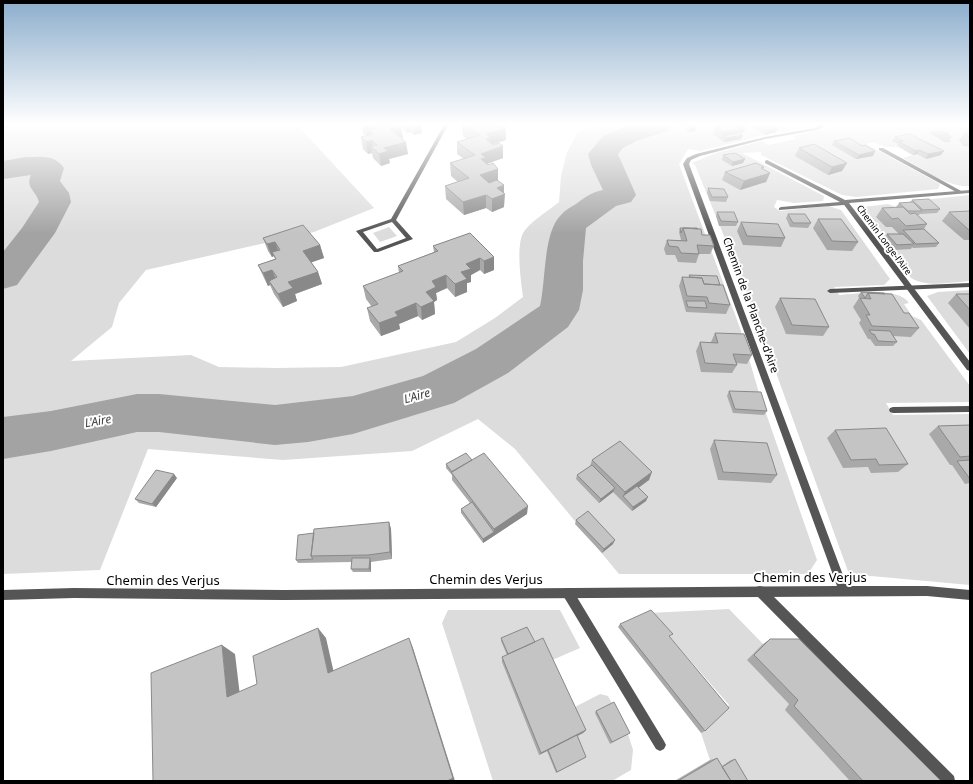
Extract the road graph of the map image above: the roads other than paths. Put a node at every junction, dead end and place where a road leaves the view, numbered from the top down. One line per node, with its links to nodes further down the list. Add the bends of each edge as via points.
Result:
1 (426, 162): 9 (street)
2 (687, 162): 17 (street, Chemin de la Planche-d'Aire, via 686,164)
3 (767, 162): 7 (street)
4 (904, 162): 6 (street)
5 (969, 191): 6 (street, Chemin Longe-l'Aire)
6 (960, 192): 7 (street, Chemin Longe-l'Aire)
7 (845, 202): 8 (street); 11 (street, Chemin Longe-l'Aire)
8 (781, 208)
9 (393, 220): 9 (street, via 379,224 358,231 376,251 410,239)
10 (970, 285): 11 (street)
11 (909, 288): 12 (street); 13 (street, Chemin Longe-l'Aire)
12 (830, 291)
13 (970, 368)
14 (970, 408): 15 (street)
15 (893, 410)
16 (760, 591): 17 (street, Chemin des Verjus); 18 (street, Chemin des Verjus); 22 (street)
17 (844, 591): 20 (street, Chemin des Verjus, via 927,591)
18 (568, 593): 19 (street, Chemin des Verjus); 21 (street)
19 (3, 595)
20 (970, 595)
21 (660, 745)
22 (949, 781)

